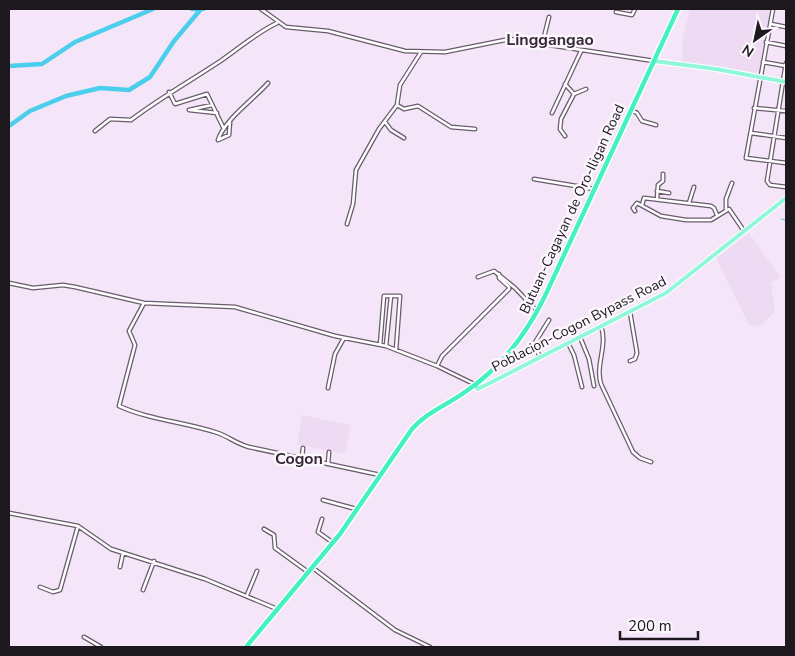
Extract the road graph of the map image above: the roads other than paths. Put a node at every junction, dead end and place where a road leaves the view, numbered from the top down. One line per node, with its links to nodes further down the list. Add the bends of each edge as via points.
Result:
1 (261, 9): 7 (street)
2 (635, 9): 5 (street, via 632,15)
3 (677, 9): 15 (highway, Butuan-Cagayan de Oro-Iligan Road)
4 (773, 9): 8 (street)
5 (616, 12)
6 (549, 17): 11 (street)
7 (277, 23): 14 (street); 24 (street, via 258,32 223,59)
8 (770, 24): 9 (street); 10 (street)
9 (786, 26)
10 (766, 42): 12 (street); 16 (street)
11 (542, 44): 13 (street); 14 (street, via 506,39 445,52)
12 (786, 46)
13 (581, 51): 15 (street); 21 (street)
14 (421, 52): 28 (street, via 400,85)
15 (654, 61): 18 (main road); 30 (highway, Butuan-Cagayan de Oro-Iligan Road)
16 (762, 62): 17 (street); 18 (street)
17 (786, 65): 20 (street)
18 (760, 77): 20 (main road); 29 (street)
19 (268, 82): 35 (street)
20 (785, 82): 31 (street)
21 (565, 84): 22 (street); 34 (street)
22 (570, 89): 25 (street); 26 (street)
23 (586, 89): 25 (street)
24 (169, 92): 27 (street, via 175,104 205,94); 40 (street, via 131,120 110,119)
25 (578, 93): 26 (street)
26 (574, 94): 42 (street, via 560,122)
27 (212, 105): 33 (street); 33 (street, via 189,110)
28 (397, 105): 36 (street); 39 (street, via 404,109 418,106 449,126)
29 (754, 108): 31 (street); 41 (street)
30 (631, 110): 37 (street, via 642,120); 53 (highway, Butuan-Cagayan de Oro-Iligan Road)
31 (778, 110): 32 (street); 43 (street)
32 (786, 112)
33 (217, 113): 38 (street)
34 (552, 113)
35 (230, 122): 38 (street); 38 (street, via 230,134 219,141)
36 (385, 122): 44 (street); 63 (street, via 355,173 353,204)
37 (656, 125)
38 (224, 129)
39 (475, 129)
40 (95, 131)
41 (750, 133): 43 (street); 46 (street, via 748,160)
42 (565, 136)
43 (774, 136): 45 (street); 46 (street)
44 (404, 138)
45 (786, 138)
46 (770, 162): 47 (street); 52 (street, via 768,184)
47 (786, 163)
48 (663, 174): 54 (street)
49 (534, 179): 53 (street)
50 (732, 183): 60 (street)
51 (694, 187): 58 (street)
52 (786, 187)
53 (594, 189): 70 (highway, Butuan-Cagayan de Oro-Iligan Road)
54 (657, 191): 55 (street); 57 (street)
55 (669, 193)
56 (786, 198): 64 (main road, Poblacion-Cogon Bypass Road)
57 (657, 199): 58 (street); 59 (street, via 644,198)
58 (689, 203): 62 (street, via 712,206)
59 (642, 206): 61 (street, via 637,203 633,208); 62 (street, via 661,216 682,220 709,220)
60 (726, 209): 62 (street); 64 (street, via 732,211)
61 (635, 211)
62 (718, 215)
63 (347, 224)
64 (744, 231): 71 (main road, Poblacion-Cogon Bypass Road, via 672,289)
65 (499, 274): 66 (street, via 491,272); 70 (street); 82 (street, via 508,290 442,356)
66 (478, 277)
67 (9, 283): 69 (street, via 34,288 63,285)
68 (391, 296): 77 (street, via 384,295); 78 (street); 79 (street, via 401,298)
69 (144, 303): 75 (street, via 229,306); 89 (street, via 129,331 135,345 119,406 218,433 236,444)
70 (538, 312): 83 (highway, Butuan-Cagayan de Oro-Iligan Road, via 511,351)
71 (630, 312): 73 (main road, Poblacion-Cogon Bypass Road); 81 (street, via 637,353)
72 (549, 320): 80 (street, via 534,344)
73 (601, 326): 74 (main road, Poblacion-Cogon Bypass Road); 90 (street, via 604,342 599,376 601,384 633,452)
74 (580, 337): 76 (main road, Poblacion-Cogon Bypass Road); 84 (street, via 589,358)
75 (344, 338): 77 (street); 85 (street, via 335,354)
76 (568, 343): 80 (main road, Poblacion-Cogon Bypass Road); 86 (street)
77 (380, 345): 78 (street)
78 (386, 346): 79 (street)
79 (396, 350): 82 (street)
80 (540, 357): 83 (main road, Poblacion-Cogon Bypass Road, via 478,388)
81 (630, 361)
82 (437, 366): 83 (street)
83 (475, 385): 92 (highway, Butuan-Cagayan de Oro-Iligan Road, via 416,424)
84 (594, 386)
85 (328, 388)
86 (582, 388)
87 (304, 448): 89 (street)
88 (329, 452): 91 (street)
89 (302, 457): 91 (street)
90 (651, 462)
91 (328, 464): 92 (street)
92 (382, 475): 94 (highway, Butuan-Cagayan de Oro-Iligan Road)
93 (323, 500): 94 (street)
94 (358, 510): 99 (highway, Butuan-Cagayan de Oro-Iligan Road)
95 (9, 512): 97 (street)
96 (322, 518): 99 (street, via 318,532)
97 (78, 526): 100 (street, via 111,549); 106 (street, via 60,590 53,592)
98 (264, 529): 105 (street, via 274,535 275,548)
99 (334, 543): 103 (highway, Butuan-Cagayan de Oro-Iligan Road)
100 (123, 553): 101 (street); 102 (street)
101 (154, 561): 107 (street); 108 (street)
102 (120, 567)
103 (313, 568): 105 (highway, Butuan-Cagayan de Oro-Iligan Road); 113 (street, via 389,626)
104 (257, 571): 108 (street)
105 (309, 573): 109 (highway, Butuan-Cagayan de Oro-Iligan Road)
106 (40, 587)
107 (142, 590)
108 (247, 595): 109 (street)
109 (278, 610): 112 (highway, Butuan-Cagayan de Oro-Iligan Road)
110 (84, 637): 111 (street)
111 (101, 647)
112 (246, 647)
113 (430, 647)

